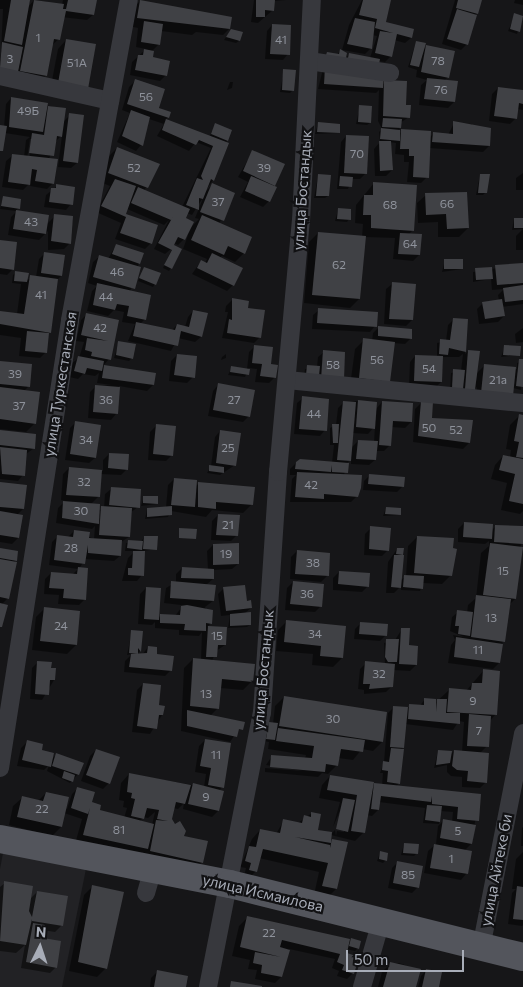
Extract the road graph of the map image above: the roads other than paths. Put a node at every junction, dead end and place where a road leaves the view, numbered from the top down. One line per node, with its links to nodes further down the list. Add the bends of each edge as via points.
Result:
1 (129, 0): 6 (street, улица Туркестанская)
2 (312, 0): 3 (street, улица Бостандык)
3 (309, 61): 4 (street); 7 (street, улица Бостандык, via 301,221)
4 (390, 73)
5 (0, 76): 6 (street)
6 (110, 101): 10 (street, улица Туркестанская, via 69,330)
7 (288, 380): 8 (street); 12 (street, улица Бостандык, via 262,713)
8 (523, 403)
9 (523, 733): 14 (street, улица Айтеке би)
10 (0, 768)
11 (0, 839): 12 (main road, улица Исмаилова, via 149,881)
12 (230, 884): 13 (main road, улица Исмаилова); 16 (street, улица Бостандык)
13 (381, 921): 14 (main road, улица Исмаилова); 17 (street)
14 (481, 948): 15 (main road, улица Исмаилова)
15 (523, 957)
16 (208, 987)
17 (362, 987)

